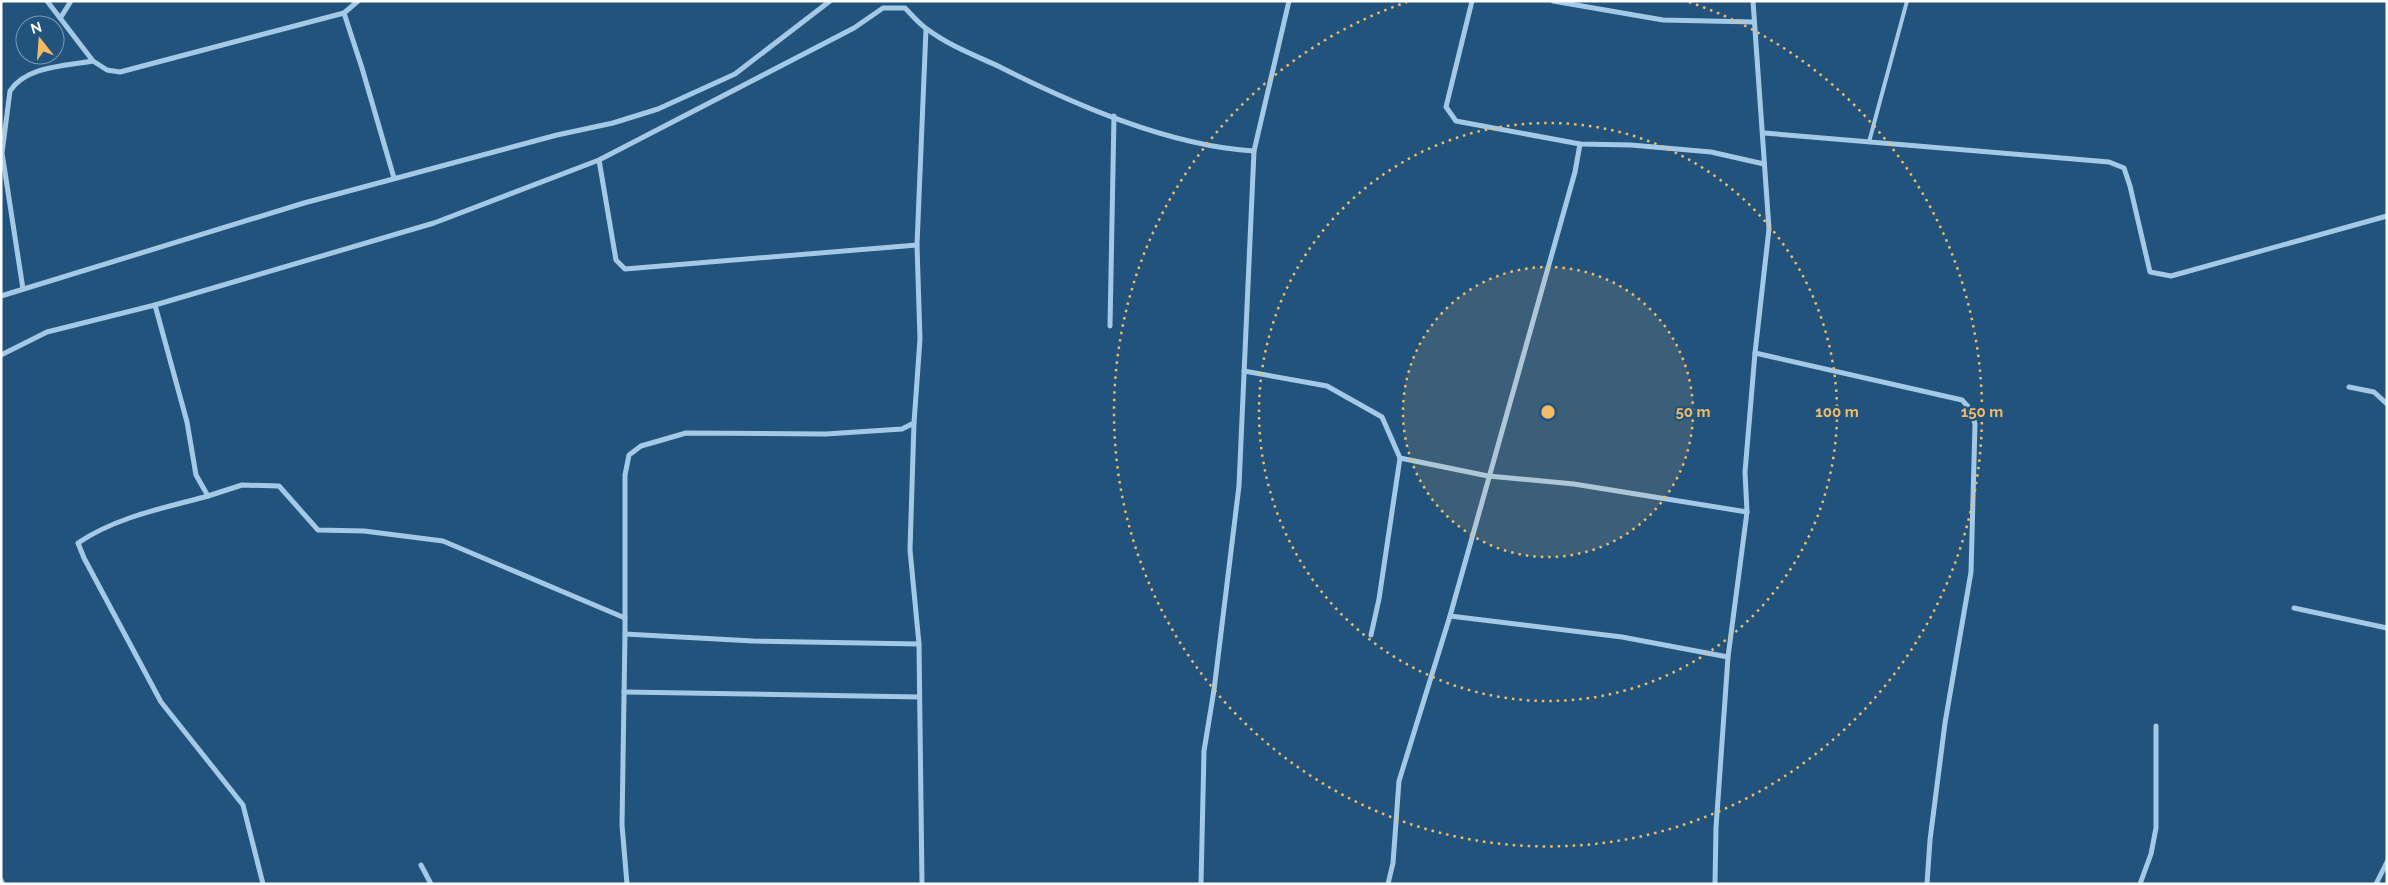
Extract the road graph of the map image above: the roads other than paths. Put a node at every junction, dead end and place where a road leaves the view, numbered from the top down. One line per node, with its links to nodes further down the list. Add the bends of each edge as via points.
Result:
1 (46, 1): 11 (street)
2 (71, 1): 12 (street)
3 (358, 1): 10 (street)
4 (830, 1): 24 (street, via 735,74 658,109)
5 (1289, 1): 21 (street)
6 (1472, 1): 20 (street, via 1446,107 1456,121)
7 (1553, 1): 13 (street, via 1663,20)
8 (1753, 1): 13 (street)
9 (1907, 1): 19 (lane)
10 (344, 13): 16 (street, via 120,72 107,70); 24 (street)
11 (58, 15)
12 (63, 15)
13 (1754, 22): 18 (street)
14 (65, 23): 16 (street)
15 (926, 29): 17 (street, via 1054,94); 22 (street, via 905,8 883,8 854,28); 26 (street)
16 (93, 61): 27 (street, via 32,74 10,91 2,153)
17 (1114, 116): 21 (street, via 1175,137); 30 (street)
18 (1764, 133): 19 (street); 23 (street)
19 (1869, 142): 25 (street, via 2109,162 2124,168 2150,272 2171,276)
20 (1580, 144): 23 (street, via 1711,152); 38 (street, via 1575,172)
21 (1254, 151): 33 (street)
22 (599, 160): 26 (street, via 616,260 625,269); 29 (street, via 434,223)
23 (1764, 164): 31 (street, via 1769,229)
24 (394, 178): 27 (street)
25 (2387, 216)
26 (917, 245): 36 (street, via 920,339)
27 (23, 289): 28 (street)
28 (1, 296)
29 (155, 305): 32 (street, via 47,332); 39 (street, via 187,422 196,475)
30 (1110, 326)
31 (1755, 353): 40 (street, via 1745,472); 63 (street, via 1962,400 1971,410 1975,433 1971,572 1944,732)
32 (1, 355)
33 (1244, 371): 37 (street, via 1327,386 1382,417); 60 (street, via 1239,486 1204,751)
34 (2349, 387): 35 (street, via 2374,392)
35 (2387, 404)
36 (914, 423): 43 (street, via 902,429 826,434 686,433 641,446 629,455 625,474); 47 (street, via 910,550)
37 (1400, 458): 38 (street); 46 (street)
38 (1488, 476): 40 (street, via 1574,484); 42 (street)
39 (208, 496): 43 (street, via 242,485 279,486 318,530 364,531 442,541); 56 (street, via 96,531 78,543 161,702 243,805)
40 (1747, 512): 48 (street)
41 (2294, 608): 44 (street)
42 (1450, 616): 48 (street, via 1622,638); 61 (street, via 1399,781 1393,863)
43 (625, 618): 45 (street)
44 (2387, 628)
45 (625, 634): 47 (street, via 754,641); 49 (street)
46 (1371, 635)
47 (919, 644): 50 (street)
48 (1728, 658): 62 (street)
49 (624, 692): 50 (street); 58 (street, via 622,826)
50 (919, 697): 59 (street)
51 (2156, 726): 64 (street, via 2156,828)
52 (2387, 862): 65 (street)
53 (421, 865): 57 (street)
54 (1, 880): 55 (street)
55 (3, 884)
56 (263, 884)
57 (431, 884)
58 (627, 884)
59 (922, 884)
60 (1201, 884)
61 (1388, 884)
62 (1715, 884)
63 (1927, 884)
64 (2140, 884)
65 (2376, 884)

